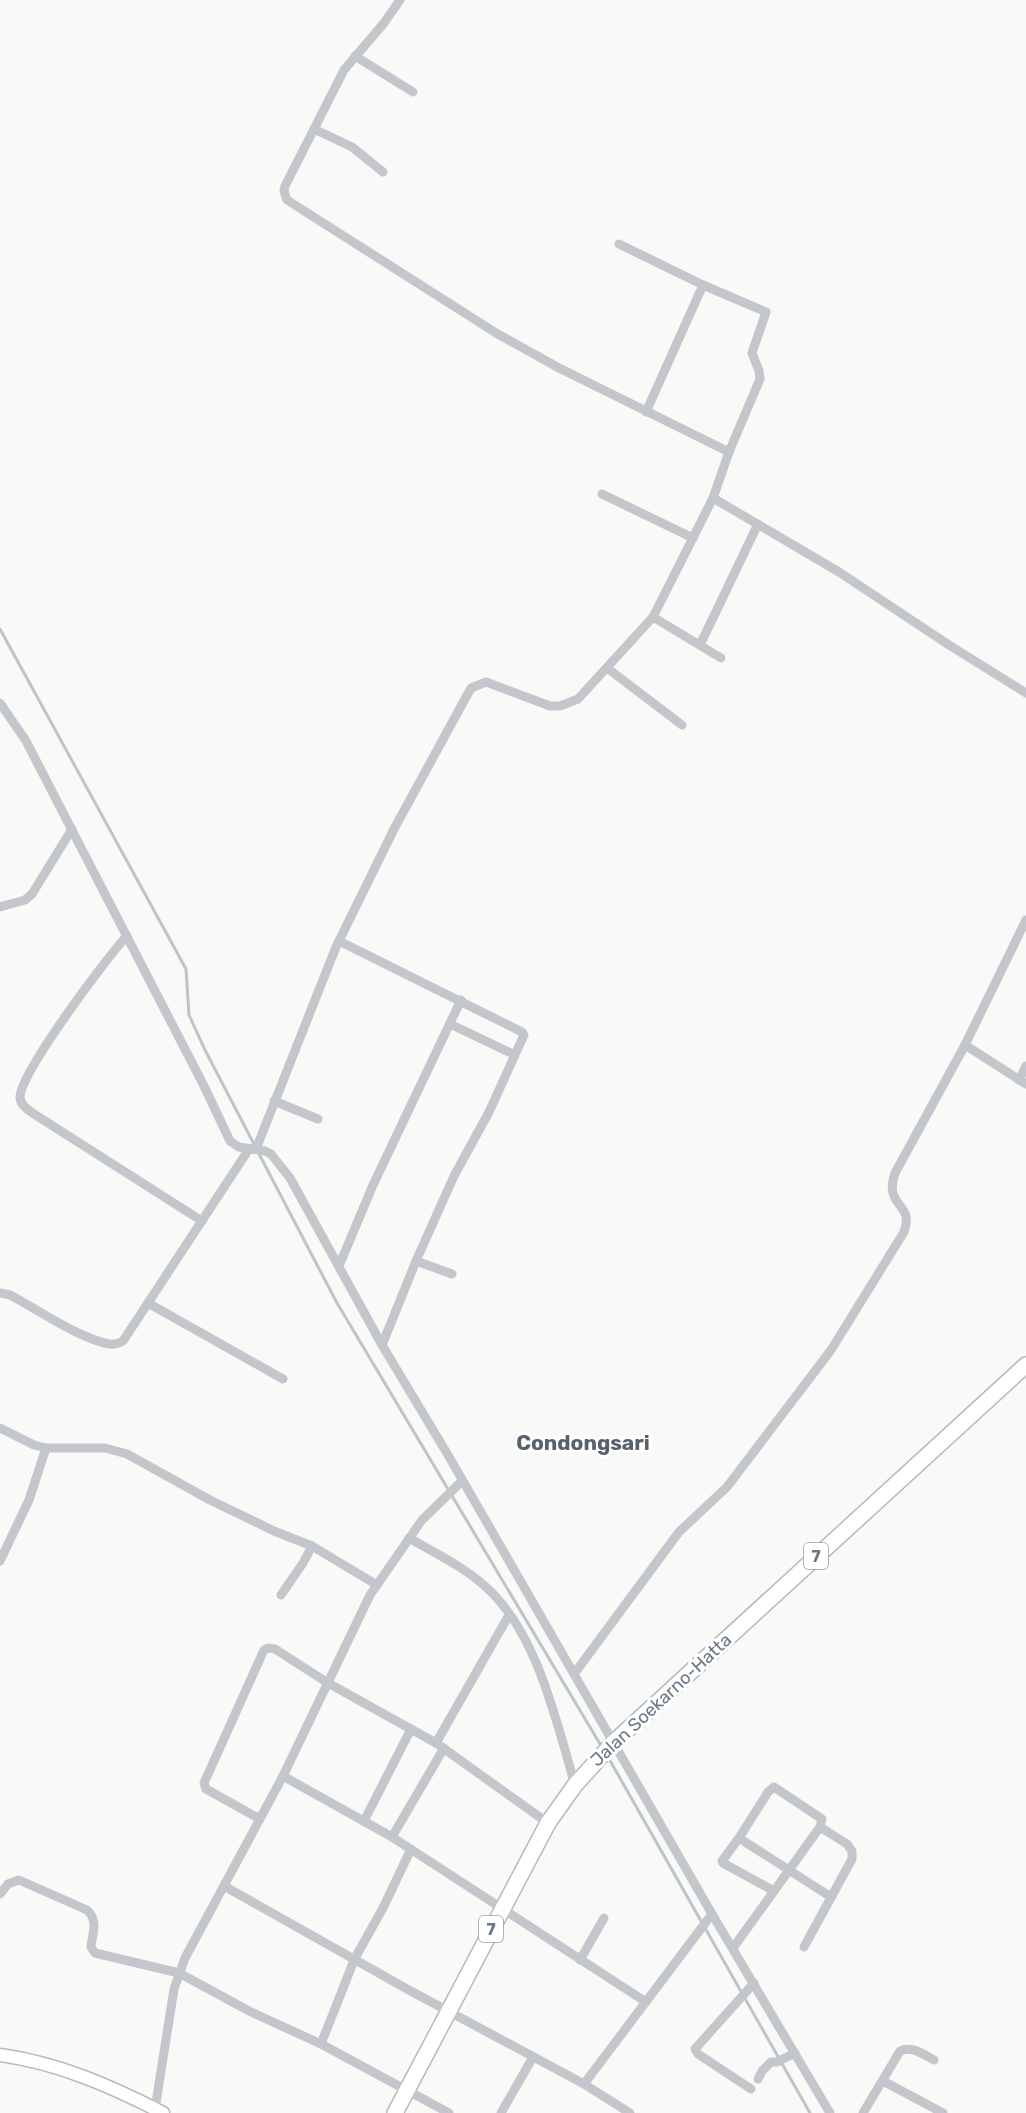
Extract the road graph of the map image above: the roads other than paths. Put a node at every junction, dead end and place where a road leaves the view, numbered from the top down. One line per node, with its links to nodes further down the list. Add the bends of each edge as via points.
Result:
1 (400, 0): 2 (street)
2 (355, 56): 3 (street); 4 (street)
3 (413, 92)
4 (314, 129): 5 (street, via 352,147); 8 (street, via 285,186 289,202 496,333)
5 (383, 172)
6 (619, 244): 7 (street)
7 (703, 285): 8 (street); 9 (street, via 766,312 752,353 760,379)
8 (646, 412): 9 (street)
9 (729, 452): 11 (street)
10 (602, 494): 13 (street)
11 (713, 498): 12 (street); 13 (street)
12 (758, 524): 15 (street); 18 (street)
13 (693, 538): 14 (street)
14 (653, 617): 15 (street); 17 (street)
15 (700, 645): 16 (street)
16 (721, 658)
17 (607, 668): 20 (street); 25 (street, via 578,699 560,706 550,706 486,682 471,687)
18 (1026, 693)
19 (0, 703): 21 (street, via 26,741)
20 (682, 725)
21 (72, 829): 22 (street, via 32,894); 24 (street)
22 (0, 907)
23 (1026, 920): 28 (street)
24 (127, 936): 34 (street, via 230,1141); 35 (street, via 93,976 37,1060 22,1088 20,1101 34,1114)
25 (339, 941): 26 (street); 32 (street)
26 (461, 1000): 27 (street); 29 (street, via 524,1033)
27 (450, 1024): 29 (street); 37 (street)
28 (965, 1045): 31 (street); 53 (street, via 891,1185 895,1200 907,1215 904,1232 831,1350 727,1487 679,1532)
29 (515, 1055): 36 (street)
30 (1026, 1066): 31 (street)
31 (1022, 1082)
32 (274, 1101): 33 (street); 34 (street)
33 (318, 1119)
34 (253, 1149): 35 (street); 37 (street, via 271,1154 290,1178)
35 (202, 1221): 40 (street)
36 (416, 1261): 38 (street); 41 (street)
37 (339, 1266): 41 (street)
38 (452, 1274)
39 (0, 1293): 40 (street, via 10,1294 80,1333 116,1345 123,1341)
40 (148, 1303): 43 (street)
41 (382, 1345): 46 (street)
42 (1026, 1365): 57 (highway, Jalan Soekarno-Hatta / 7)
43 (283, 1378)
44 (0, 1428): 45 (street)
45 (46, 1448): 48 (street, via 105,1448 127,1454 210,1500); 49 (street)
46 (462, 1481): 47 (street, via 422,1520); 53 (street)
47 (410, 1538): 50 (street); 52 (street, via 486,1587)
48 (312, 1546): 50 (street); 51 (street)
49 (0, 1561)
50 (377, 1585): 54 (street)
51 (281, 1595)
52 (509, 1615): 56 (street); 59 (street, via 543,1678)
53 (574, 1674): 57 (street)
54 (328, 1683): 55 (street); 58 (street); 60 (street, via 274,1649 264,1650 204,1783 206,1789)
55 (411, 1729): 56 (street); 61 (street)
56 (440, 1746): 62 (street); 64 (street)
57 (607, 1749): 59 (highway, Jalan Soekarno-Hatta / 7); 73 (street)
58 (284, 1776): 60 (street); 61 (street)
59 (575, 1785): 62 (highway, Jalan Soekarno-Hatta / 7)
60 (260, 1819): 68 (street)
61 (364, 1821): 64 (street)
62 (548, 1823): 72 (highway, Jalan Soekarno-Hatta / 7)
63 (820, 1827): 65 (street, via 822,1819 774,1787); 67 (street); 71 (street, via 852,1851 852,1859)
64 (392, 1837): 66 (street)
65 (739, 1838): 67 (street); 69 (street, via 722,1862)
66 (411, 1849): 72 (street); 77 (street)
67 (788, 1870): 69 (street); 71 (street)
68 (224, 1886): 77 (street); 79 (street)
69 (774, 1891): 76 (street)
70 (0, 1894): 79 (street, via 8,1884 19,1880 87,1910 92,1915 91,1947 95,1953)
71 (831, 1897): 75 (street)
72 (502, 1908): 78 (street); 82 (highway, Jalan Soekarno-Hatta / 7)
73 (712, 1914): 76 (street); 81 (street)
74 (604, 1918): 78 (street)
75 (804, 1947)
76 (733, 1948): 80 (street)
77 (355, 1958): 82 (street); 83 (street)
78 (580, 1960): 81 (street)
79 (179, 1973): 83 (street); 93 (street)
80 (754, 1983): 85 (street); 91 (street, via 695,2049)
81 (646, 2002): 90 (street)
82 (447, 2011): 86 (street); 92 (highway, Jalan Soekarno-Hatta / 7)
83 (321, 2044): 92 (street)
84 (0, 2055): 93 (main road, via 87,2077)
85 (792, 2055): 88 (street, via 771,2062); 98 (street)
86 (533, 2057): 90 (street); 96 (street)
87 (934, 2060): 89 (street, via 914,2050 900,2050)
88 (758, 2079)
89 (883, 2081): 99 (street); 100 (street)
90 (584, 2084): 97 (street)
91 (751, 2089)
92 (406, 2090): 94 (highway, Jalan Soekarno-Hatta / 7); 95 (street)
93 (159, 2111)
94 (395, 2113)
95 (448, 2113)
96 (501, 2113)
97 (630, 2113)
98 (830, 2113)
99 (862, 2113)
100 (943, 2113)

